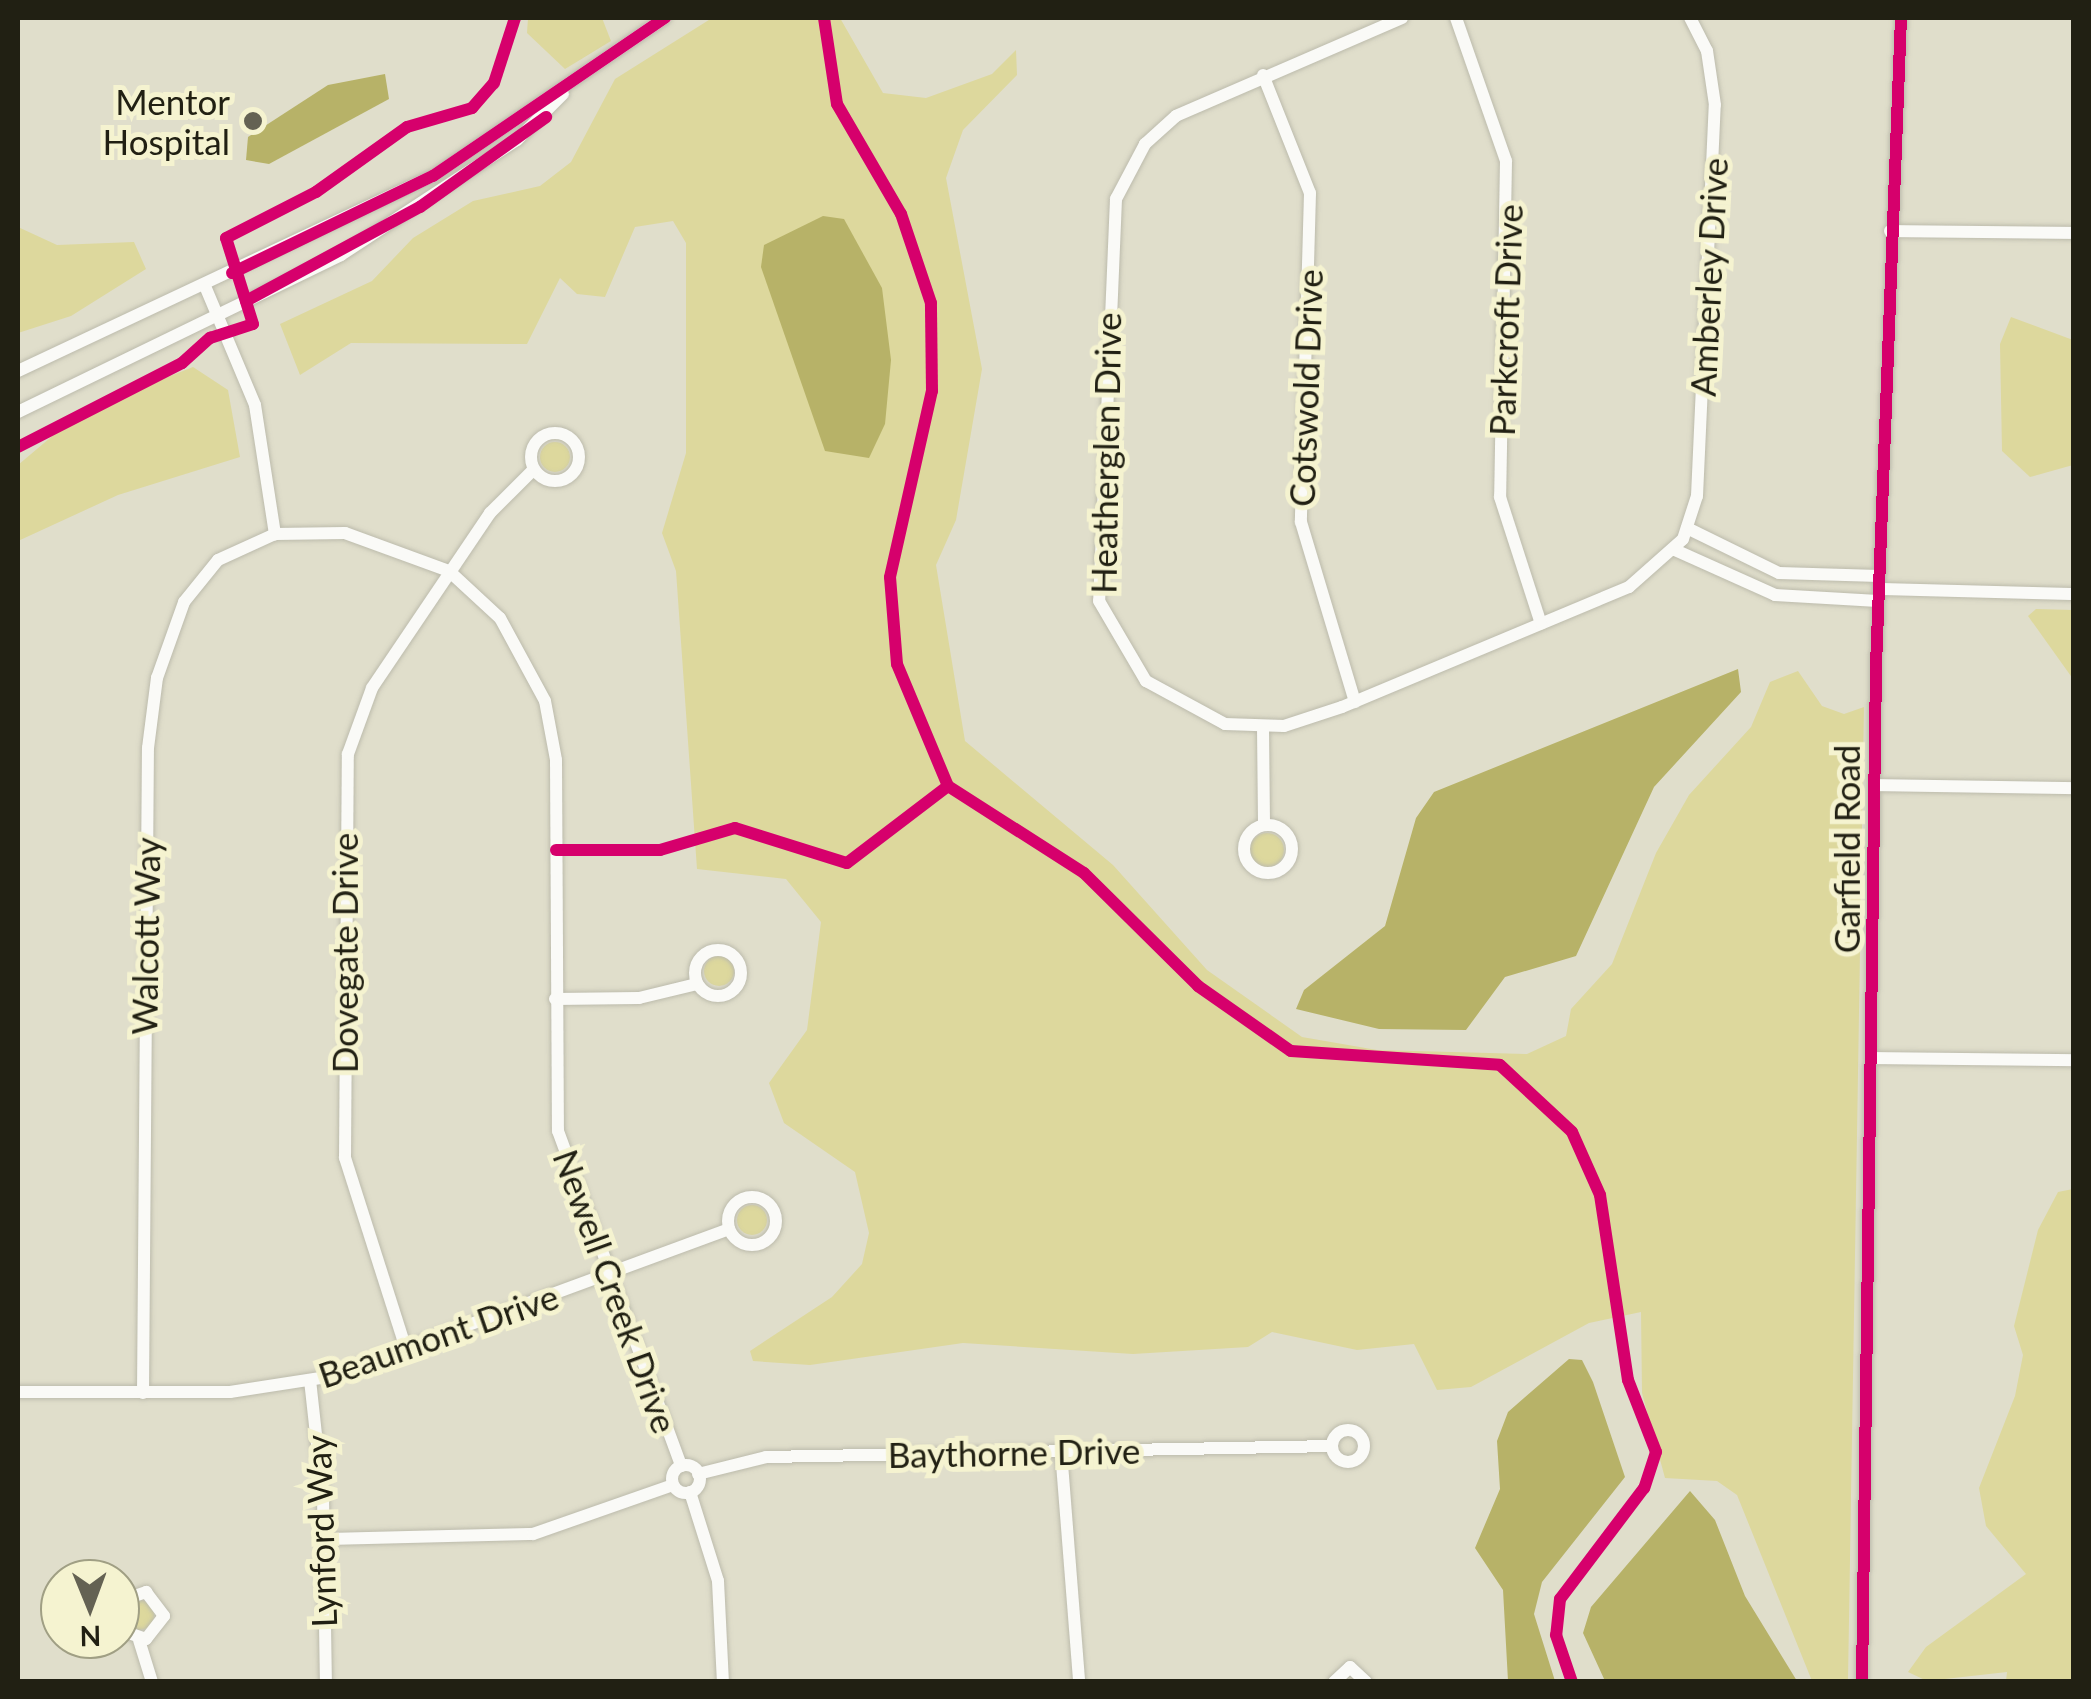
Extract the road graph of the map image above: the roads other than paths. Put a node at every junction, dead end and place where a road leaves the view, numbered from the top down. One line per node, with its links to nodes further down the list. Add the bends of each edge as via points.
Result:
1 (665, 18): 7 (street)
2 (1402, 18): 6 (street)
3 (1456, 18): 20 (street, Parkcroft Drive, via 1506,161 1500,497)
4 (1690, 18): 16 (street, Amberley Drive, via 1710,61 1715,104 1697,496)
5 (1900, 18): 8 (street, Garfield Road)
6 (1263, 75): 21 (street, Cotswold Drive, via 1310,192 1301,522); 22 (street, Heatherglen Drive, via 1176,116 1135,159 1116,199 1099,601 1130,664 1162,694 1202,718)
7 (563, 94): 10 (street, via 432,176); 11 (street, via 557,108 420,207)
8 (1890, 231): 9 (street); 18 (street, Garfield Road)
9 (2074, 232)
10 (205, 286): 11 (street); 12 (street)
11 (217, 314): 13 (street); 15 (street, via 255,405)
12 (18, 372)
13 (18, 412)
14 (534, 469): 17 (street, Dovegate Drive)
15 (275, 534): 17 (street, Newell Creek Drive, via 375,539); 35 (street, Walcott Way, via 235,548 194,586 174,624 148,720)
16 (1682, 539): 18 (street, via 1778,573); 18 (street, via 1775,596); 20 (street, Heatherglen Drive, via 1629,586)
17 (449, 571): 27 (street, Newell Creek Drive, via 513,634 551,720); 32 (street, Dovegate Drive, via 366,698 346,765 345,1158)
18 (1879, 589): 19 (street); 23 (street, Garfield Road)
19 (2074, 594)
20 (1541, 624): 21 (street, Heatherglen Drive)
21 (1355, 702): 22 (street, Heatherglen Drive)
22 (1263, 728): 25 (street)
23 (1877, 785): 24 (street); 28 (street, Garfield Road)
24 (2074, 788)
25 (1264, 825)
26 (697, 984): 27 (street, via 639,998)
27 (555, 998): 31 (street, Newell Creek Drive, via 558,1131)
28 (1874, 1058): 29 (street); 52 (street, Garfield Road)
29 (2074, 1060)
30 (729, 1229): 31 (street, Beaumont Drive)
31 (608, 1276): 32 (street, Beaumont Drive); 38 (street, Newell Creek Drive)
32 (407, 1352): 33 (street, Beaumont Drive)
33 (310, 1380): 35 (street, Beaumont Drive); 42 (street, Lynford Way)
34 (18, 1392): 35 (street, Beaumont Drive)
35 (142, 1392)
36 (1332, 1446): 37 (street, Baythorne Drive)
37 (1061, 1451): 39 (street, Baythorne Drive, via 757,1457); 49 (street)
38 (681, 1466): 39 (street); 40 (street)
39 (698, 1474): 41 (street)
40 (673, 1485): 41 (street); 42 (street, via 533,1534)
41 (690, 1492): 48 (street, via 716,1571)
42 (324, 1539): 47 (street, Lynford Way)
43 (140, 1594): 44 (street, via 163,1608 159,1630)
44 (140, 1639)
45 (140, 1646): 46 (street)
46 (152, 1682)
47 (326, 1682)
48 (723, 1682)
49 (1079, 1682)
50 (1334, 1682): 51 (street, via 1350,1667)
51 (1366, 1682)
52 (1862, 1682)

